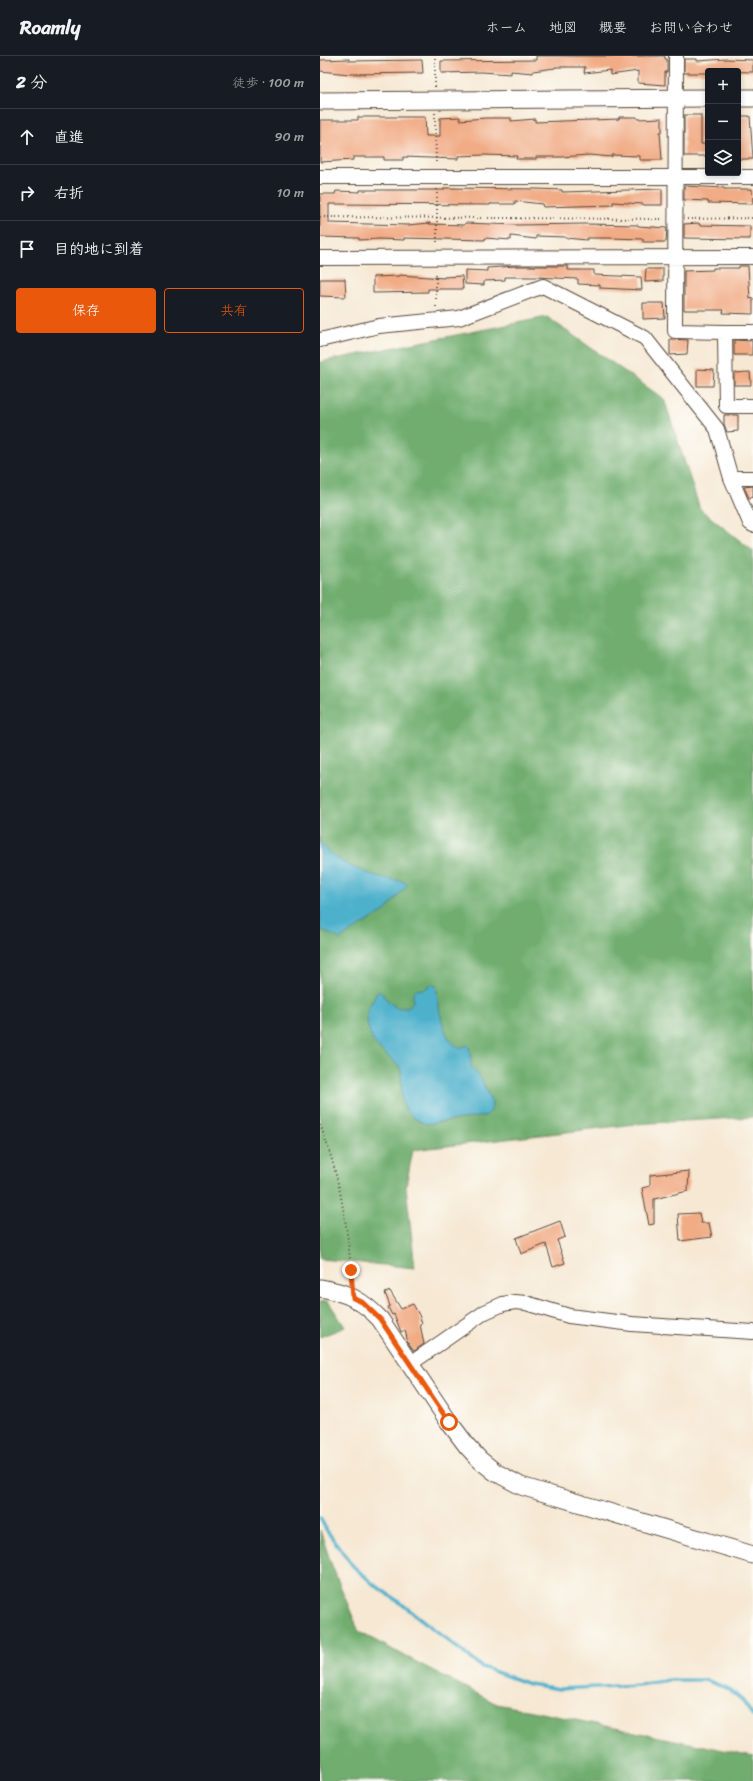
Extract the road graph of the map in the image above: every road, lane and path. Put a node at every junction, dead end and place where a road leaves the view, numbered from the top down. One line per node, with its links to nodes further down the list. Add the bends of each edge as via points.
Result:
1 (676, 56): 2 (street)
2 (676, 98): 3 (street); 6 (street); 7 (street)
3 (705, 98)
4 (741, 98): 5 (street)
5 (753, 98)
6 (320, 101)
7 (676, 177): 8 (street); 9 (street); 12 (street)
8 (753, 177)
9 (320, 178)
10 (320, 217): 12 (path)
11 (753, 218): 12 (path)
12 (676, 219): 13 (street)
13 (675, 257): 14 (street); 15 (street); 16 (street, via 675,331)
14 (753, 257)
15 (320, 258)
16 (725, 332): 17 (street); 19 (street, via 726,406)
17 (753, 332)
18 (320, 340): 20 (street, via 379,326 459,318 543,286 645,338 717,429)
19 (753, 406)
20 (731, 478): 21 (street); 22 (street)
21 (753, 478)
22 (753, 525)
23 (320, 1125): 25 (path, via 335,1169 344,1216)
24 (320, 1288): 25 (street, via 335,1290)
25 (353, 1298): 27 (street, via 362,1302 380,1319)
26 (753, 1332): 27 (street, via 632,1324 569,1316 515,1302 502,1304 485,1312)
27 (410, 1364): 28 (street, via 467,1446 495,1472 521,1486)
28 (753, 1555)

